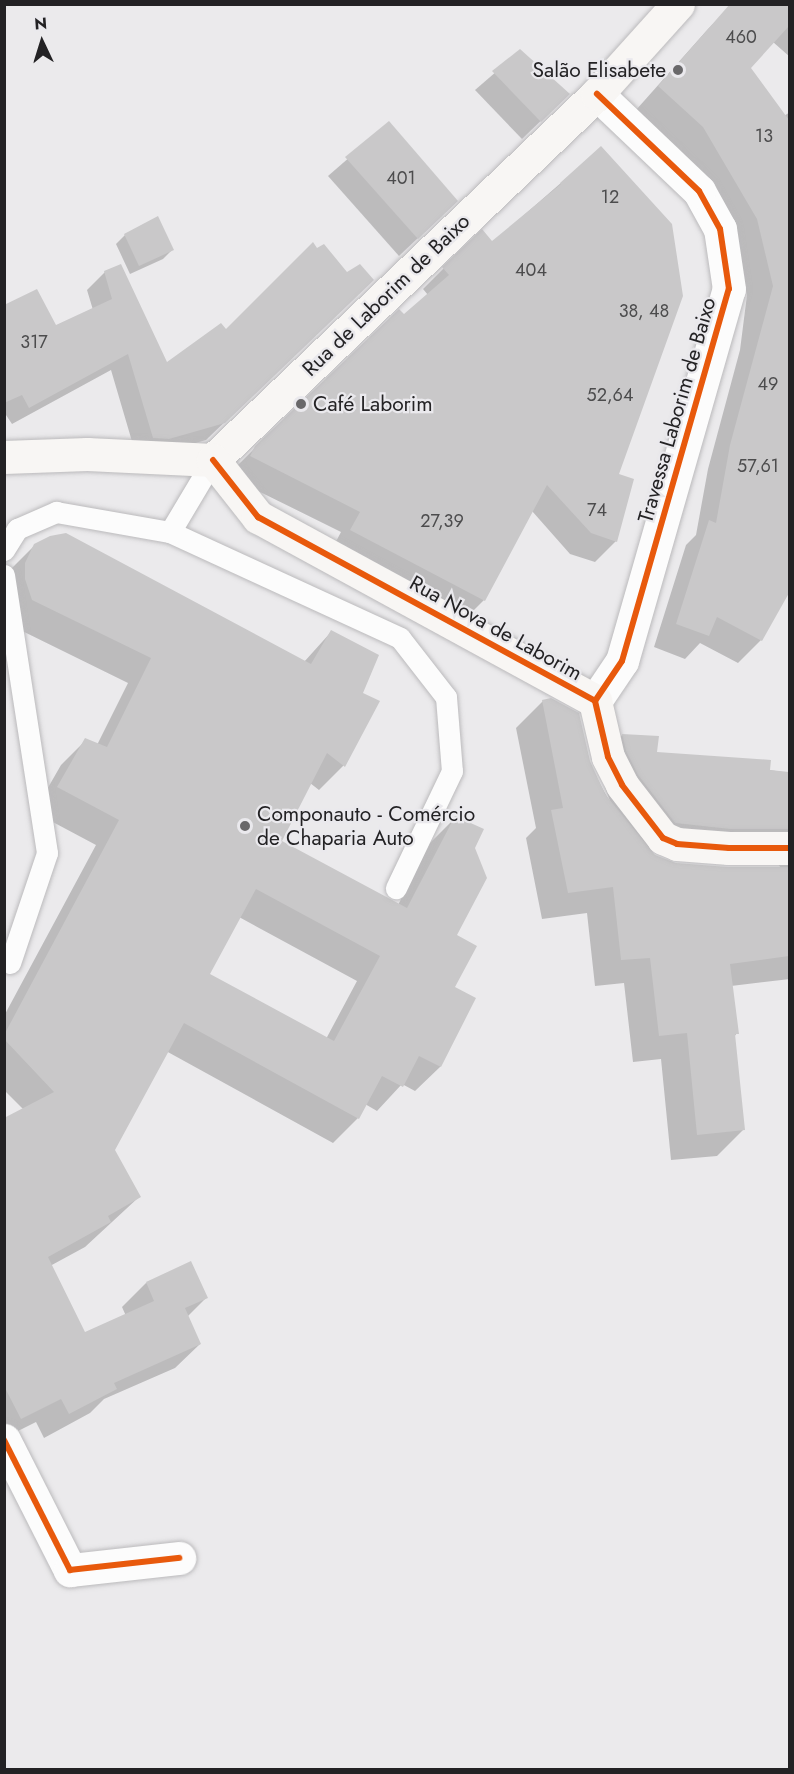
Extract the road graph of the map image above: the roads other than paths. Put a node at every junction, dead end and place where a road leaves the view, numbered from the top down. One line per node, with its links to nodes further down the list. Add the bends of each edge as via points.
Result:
1 (678, 4): 2 (main road, Rua de Laborim de Baixo)
2 (597, 94): 4 (main road, Rua de Laborim de Baixo); 8 (street, Travessa Laborim de Baixo, via 699,191 720,229 729,289 622,661)
3 (4, 457): 4 (main road, via 87,454)
4 (213, 460): 5 (lane); 8 (main road, Rua Nova de Laborim, via 258,517)
5 (170, 532): 6 (lane, via 57,512 16,530); 10 (lane, via 400,638 446,698 452,771)
6 (4, 550)
7 (4, 575): 11 (lane, via 47,853)
8 (595, 701): 9 (main road, Rua Nova de Laborim, via 608,757 622,785 663,838 677,844)
9 (789, 848)
10 (396, 888)
11 (10, 963)
12 (4, 1440): 13 (street, via 70,1570)
13 (179, 1558)

